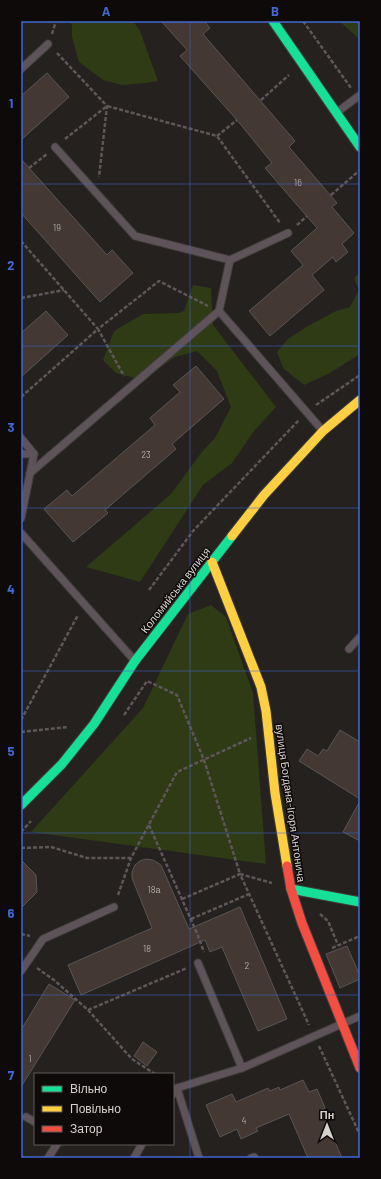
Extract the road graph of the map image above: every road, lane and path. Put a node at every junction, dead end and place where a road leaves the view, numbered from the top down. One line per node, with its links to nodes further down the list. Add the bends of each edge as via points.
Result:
1 (273, 21): 9 (main road)
2 (303, 21): 6 (path)
3 (48, 44): 4 (lane); 8 (path)
4 (21, 69)
5 (292, 72): 7 (path)
6 (358, 96): 9 (lane)
7 (261, 100)
8 (107, 106): 11 (path); 12 (path); 16 (path)
9 (336, 113): 13 (main road)
10 (237, 120): 11 (path)
11 (217, 136): 18 (path)
12 (55, 147): 14 (path); 16 (lane)
13 (360, 147)
14 (29, 168)
15 (360, 170): 17 (path)
16 (98, 194): 20 (lane, via 135,236)
17 (330, 195)
18 (288, 233): 20 (lane)
19 (21, 241): 21 (path)
20 (230, 260): 23 (lane)
21 (64, 290): 22 (path); 24 (path)
22 (21, 298)
23 (219, 311): 24 (path, via 159,281); 26 (lane); 29 (lane)
24 (98, 329): 26 (path); 27 (path)
25 (360, 375): 29 (path)
26 (130, 387): 34 (lane)
27 (21, 397)
28 (360, 400): 30 (main road, Коломийська вулиця)
29 (307, 412): 30 (lane); 38 (path, via 193,531)
30 (323, 431): 37 (main road, Коломийська вулиця, via 264,495)
31 (21, 438): 33 (lane)
32 (21, 454): 33 (lane)
33 (34, 454): 34 (lane)
34 (30, 472): 35 (lane)
35 (21, 518)
36 (21, 533): 39 (lane)
37 (212, 562): 42 (main road, Коломийська вулиця); 46 (main road, вулиця Богдана-Ігоря Антонича, via 261,687)
38 (149, 590)
39 (84, 604): 42 (lane); 43 (path)
40 (360, 636): 41 (lane)
41 (349, 648)
42 (135, 661): 45 (main road, Коломийська вулиця)
43 (21, 720)
44 (120, 720): 48 (path, via 146,681 176,695)
45 (94, 724): 47 (path); 49 (main road, Коломийська вулиця, via 62,764)
46 (268, 730): 48 (path); 54 (main road, вулиця Богдана-Ігоря Антонича)
47 (21, 732)
48 (204, 760): 50 (path, via 177,772); 53 (path)
49 (21, 805)
50 (149, 825): 52 (path); 56 (path)
51 (21, 848): 52 (path, via 51,847 87,858)
52 (131, 858): 58 (path)
53 (240, 874): 54 (path); 55 (path); 56 (path)
54 (291, 889): 57 (main road); 61 (main road, вулиця Богдана-Ігоря Антонича)
55 (248, 894): 59 (path); 68 (path)
56 (182, 899): 59 (path)
57 (360, 902)
58 (114, 907): 62 (lane, via 43,939)
59 (190, 919): 63 (path, via 205,954)
60 (360, 936): 61 (path)
61 (314, 955): 67 (main road, вулиця Богдана-Ігоря Антонича)
62 (27, 962): 64 (lane); 65 (path, via 54,980)
63 (198, 963): 65 (path); 69 (lane)
64 (21, 971)
65 (88, 1010): 71 (path, via 132,1059)
66 (360, 1016): 67 (lane)
67 (342, 1024): 68 (lane); 70 (main road, вулиця Богдана-Ігоря Антонича)
68 (314, 1036): 69 (lane); 75 (path)
69 (242, 1068): 72 (lane)
70 (360, 1068)
71 (153, 1073)
72 (175, 1091): 80 (lane)
73 (26, 1117): 74 (lane)
74 (34, 1121)
75 (360, 1135)
76 (56, 1145): 78 (lane)
77 (141, 1145): 79 (lane)
78 (48, 1158)
79 (134, 1158)
80 (199, 1158)
81 (251, 1158): 82 (lane)
82 (255, 1158)

